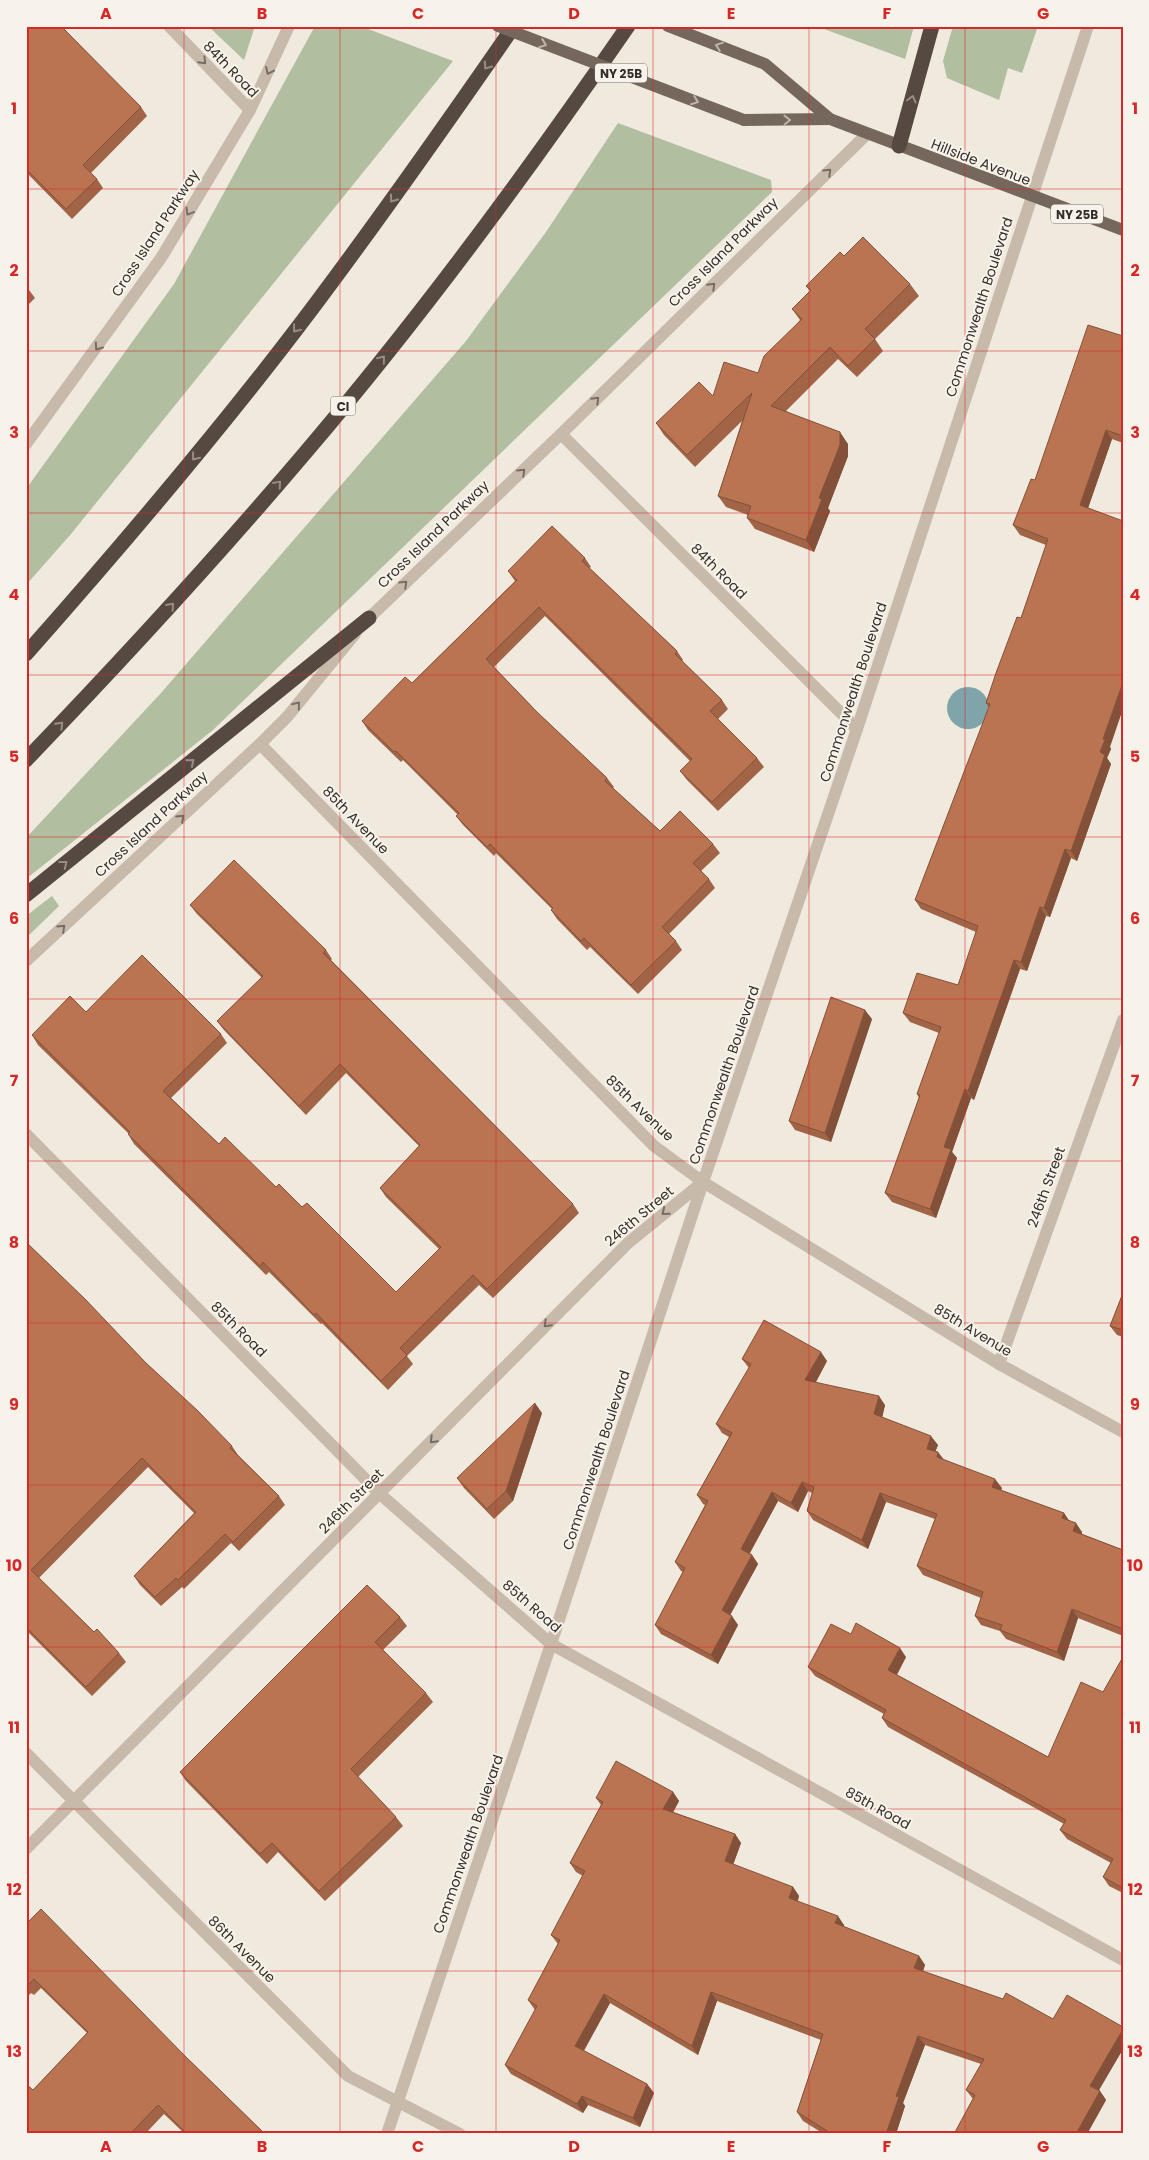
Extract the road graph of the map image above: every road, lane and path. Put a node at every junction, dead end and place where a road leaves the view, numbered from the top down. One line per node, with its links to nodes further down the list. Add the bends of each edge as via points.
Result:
1 (169, 26): 9 (street, 84th Road, one-way to 9)
2 (289, 26): 9 (street, Cross Island Parkway, one-way to 9)
3 (498, 26): 10 (main road, Hillside Avenue / NY 25B, one-way to 10, bridge, via 744,120)
4 (514, 26): 18 (highway, one-way to 18, via 448,123 308,314 173,485)
5 (628, 26): 21 (highway, CI, one-way to 5, via 128,654 313,444 482,232)
6 (668, 26): 10 (main road, Hillside Avenue / NY 25B, one-way to 6, via 765,64)
7 (932, 26): 12 (highway, one-way to 7)
8 (1088, 26): 13 (street, Commonwealth Boulevard)
9 (250, 110): 16 (street, Cross Island Parkway, one-way to 16, via 161,258)
10 (830, 119): 11 (main road, Hillside Avenue / NY 25B)
11 (867, 134): 12 (main road, Hillside Avenue / NY 25B); 15 (street, Cross Island Parkway, one-way to 11)
12 (899, 146): 13 (main road, Hillside Avenue / NY 25B)
13 (1031, 197): 14 (main road, Hillside Avenue / NY 25B); 19 (street, Commonwealth Boulevard)
14 (1123, 230)
15 (562, 434): 17 (street, Cross Island Parkway, one-way to 15); 19 (street, 84th Road)
16 (26, 444)
17 (369, 618): 20 (street, Cross Island Parkway, one-way to 17, via 287,718); 22 (highway, one-way to 17)
18 (26, 654)
19 (856, 730): 26 (street, Commonwealth Boulevard)
20 (260, 744): 23 (street, Cross Island Parkway, one-way to 20); 26 (street, 85th Avenue, via 654,1146)
21 (26, 760)
22 (26, 894)
23 (26, 962)
24 (1123, 1020): 27 (street, 246th Street)
25 (26, 1134): 29 (street, 85th Road)
26 (703, 1182): 27 (street, 85th Avenue); 29 (street, 246th Street, one-way to 29, via 628,1243); 30 (street, Commonwealth Boulevard)
27 (999, 1364): 28 (street, 85th Avenue)
28 (1123, 1432)
29 (380, 1494): 30 (street, 85th Road); 32 (street, 246th Street)
30 (551, 1644): 34 (street, 85th Road); 35 (street, Commonwealth Boulevard)
31 (26, 1753): 32 (street, 86th Avenue)
32 (75, 1802): 33 (street, 246th Street); 35 (street, 86th Avenue, via 348,2076)
33 (26, 1849)
34 (1123, 1960)
35 (398, 2100): 36 (street, Commonwealth Boulevard); 37 (street, 86th Avenue)
36 (387, 2134)
37 (460, 2134)

